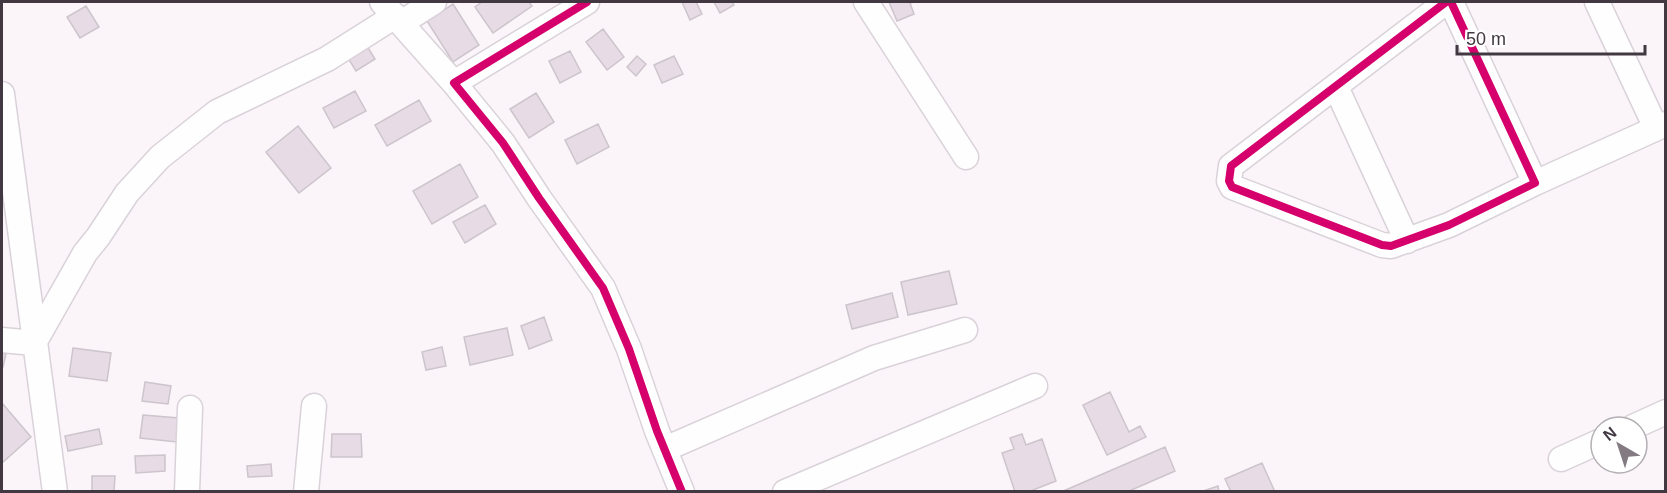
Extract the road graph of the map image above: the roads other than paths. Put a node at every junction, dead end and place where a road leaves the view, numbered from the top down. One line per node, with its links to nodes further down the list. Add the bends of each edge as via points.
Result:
1 (434, 2): 7 (street)
2 (588, 2): 8 (street)
3 (866, 2): 12 (street)
4 (1446, 2): 9 (street)
5 (1451, 2): 13 (street)
6 (1597, 2): 11 (street)
7 (393, 14): 8 (street); 17 (street, via 327,59 217,112 160,157 127,193)
8 (454, 83): 24 (street, via 503,143 603,288 630,349)
9 (1336, 87): 14 (street); 14 (street, via 1231,166 1229,181 1232,187 1382,244)
10 (2, 106): 17 (street)
11 (1661, 126): 13 (street)
12 (966, 157)
13 (1535, 183): 14 (street)
14 (1407, 241)
15 (965, 330): 24 (street, via 874,358)
16 (2, 340): 17 (street)
17 (34, 343): 26 (street)
18 (1035, 386): 30 (street)
19 (314, 406): 28 (street)
20 (190, 408): 27 (street)
21 (1665, 412): 22 (street)
22 (1649, 420)
23 (1589, 446): 25 (street)
24 (665, 449): 29 (street)
25 (1561, 459)
26 (55, 492)
27 (187, 492)
28 (306, 492)
29 (682, 492)
30 (785, 492)

